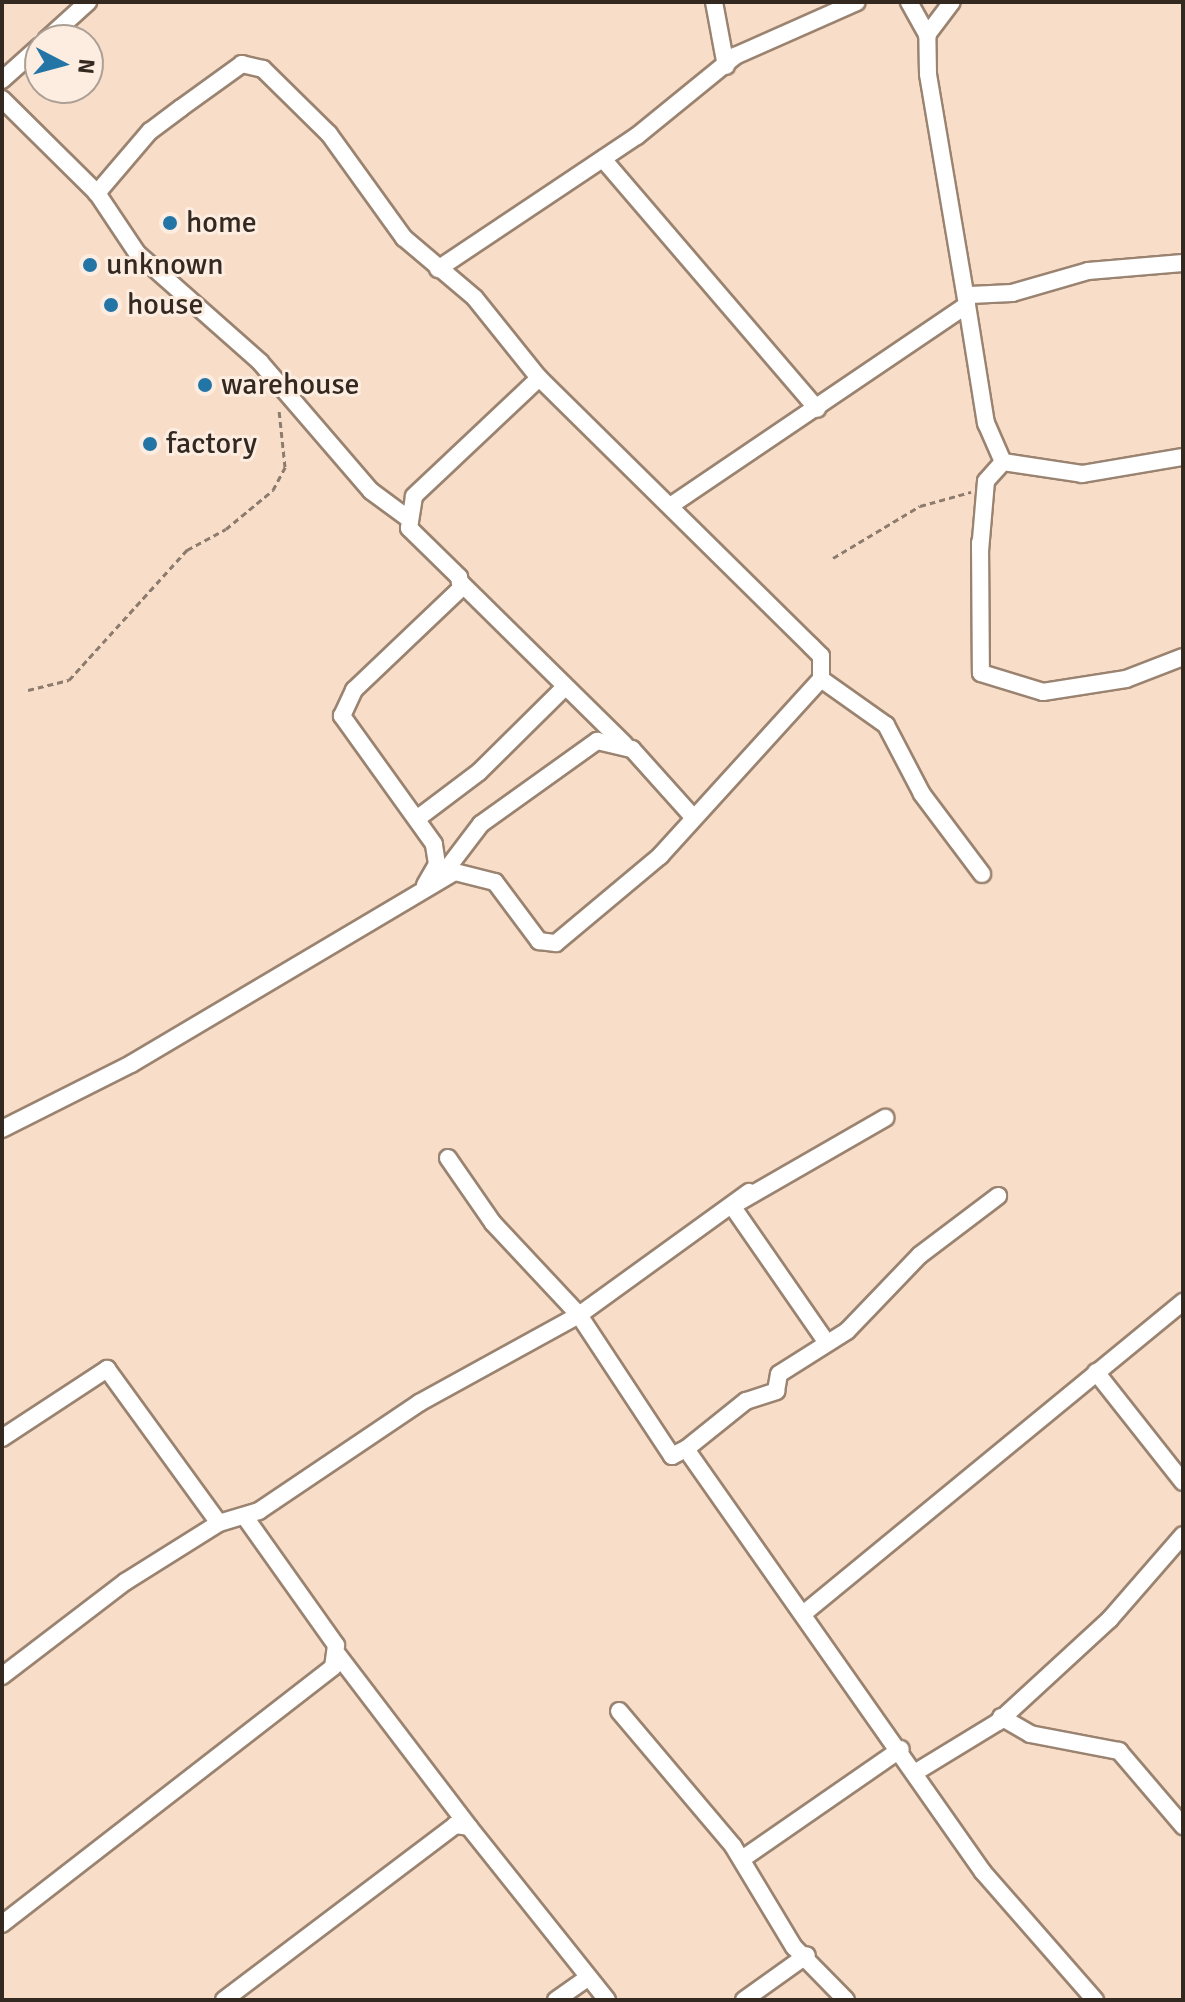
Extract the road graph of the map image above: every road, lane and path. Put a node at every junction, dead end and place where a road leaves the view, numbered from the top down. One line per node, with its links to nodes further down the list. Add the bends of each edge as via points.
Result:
1 (88, 2): 6 (street)
2 (714, 2): 9 (street)
3 (857, 2): 9 (street, via 761,41)
4 (909, 2): 7 (street)
5 (952, 2): 7 (street)
6 (64, 24)
7 (927, 35): 16 (street, via 934,114)
8 (24, 60): 10 (street)
9 (726, 66): 12 (street)
10 (2, 80)
11 (2, 99): 13 (street)
12 (603, 159): 15 (street); 19 (street)
13 (97, 193): 15 (street, via 150,131 253,63 329,134 360,185); 24 (street, via 137,253 260,362 371,491)
14 (1183, 263): 16 (street, via 1088,271)
15 (438, 269): 17 (street, via 475,298)
16 (969, 300): 19 (street); 21 (street, via 986,423)
17 (539, 378): 23 (street); 24 (street, via 414,496)
18 (276, 404): 30 (path, via 285,467 273,490 226,529 187,550 69,680)
19 (817, 409): 23 (street)
20 (1183, 457): 21 (street, via 1082,474)
21 (1003, 462): 22 (street)
22 (986, 488): 25 (path, via 920,506); 27 (street, via 979,550 981,673 1043,692 1126,679)
23 (673, 504): 28 (street, via 821,656)
24 (409, 519): 26 (street, via 418,540)
25 (833, 558)
26 (460, 582): 29 (street); 33 (street, via 455,596 354,690 342,716)
27 (1183, 657)
28 (821, 679): 32 (street); 34 (street, via 886,725 922,794)
29 (563, 689): 31 (street); 33 (street, via 479,772)
30 (28, 690)
31 (629, 747): 32 (street); 35 (street, via 597,741 576,752 481,824)
32 (693, 817): 35 (street, via 660,856 556,943 539,941 484,876 455,872)
33 (418, 818): 36 (street, via 437,864)
34 (982, 874)
35 (439, 879): 36 (street)
36 (422, 891): 38 (street, via 131,1064)
37 (885, 1118): 40 (street, via 789,1178)
38 (2, 1129)
39 (448, 1158): 43 (street, via 493,1223)
40 (749, 1192): 43 (street); 44 (street, via 732,1206)
41 (998, 1196): 44 (street, via 920,1255)
42 (1183, 1302): 45 (street)
43 (579, 1315): 47 (street, via 672,1456); 49 (street, via 419,1403)
44 (827, 1343): 47 (street, via 779,1374 776,1391 746,1401)
45 (1096, 1372): 48 (street); 52 (street, via 924,1522)
46 (2, 1438): 50 (street, via 107,1369)
47 (686, 1449): 52 (street)
48 (1183, 1482)
49 (245, 1517): 50 (street); 53 (street)
50 (219, 1523): 54 (street, via 125,1582)
51 (1183, 1535): 56 (street, via 1110,1619)
52 (803, 1614): 57 (street)
53 (338, 1655): 60 (street); 62 (street, via 324,1678)
54 (2, 1676)
55 (619, 1711): 61 (street)
56 (1001, 1717): 58 (street); 59 (street, via 1030,1734 1119,1751)
57 (901, 1749): 58 (street); 61 (street)
58 (916, 1772): 70 (street, via 983,1872)
59 (1183, 1826)
60 (469, 1827): 64 (street); 65 (street, via 442,1833)
61 (742, 1859): 63 (street, via 794,1947)
62 (2, 1924)
63 (807, 1955): 68 (street); 69 (street)
64 (588, 1978): 66 (street); 67 (street)
65 (224, 2000)
66 (556, 2000)
67 (607, 2000)
68 (744, 2000)
69 (846, 2000)
70 (1095, 2000)

